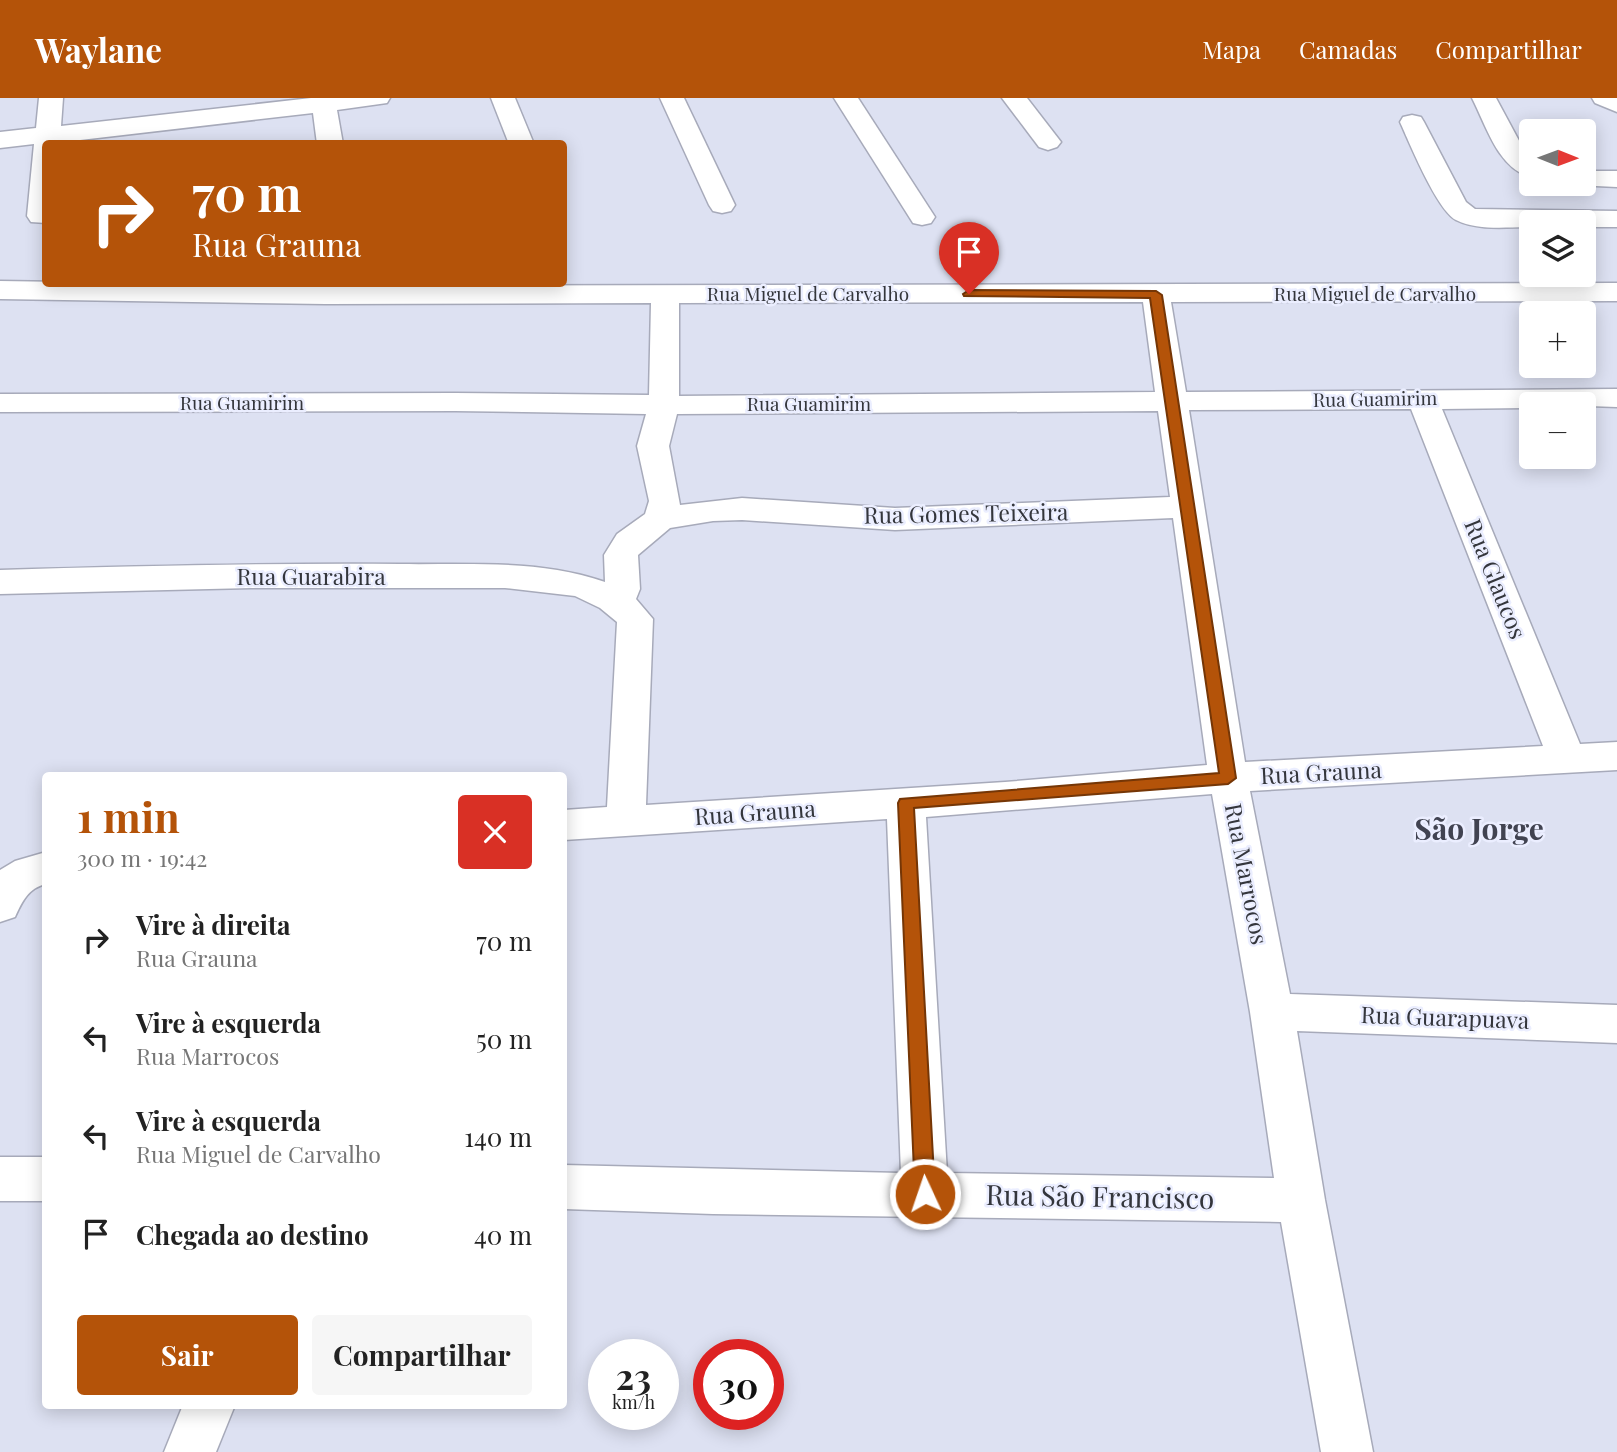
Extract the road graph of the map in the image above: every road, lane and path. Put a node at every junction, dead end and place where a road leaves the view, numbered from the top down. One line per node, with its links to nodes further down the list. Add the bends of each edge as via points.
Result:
1 (51, 98): 13 (street)
2 (378, 98): 9 (street)
3 (503, 98): 17 (street)
4 (671, 98): 23 (street)
5 (846, 98): 25 (street)
6 (1014, 98): 18 (street)
7 (1484, 98): 19 (street)
8 (1604, 98): 10 (street)
9 (323, 101): 11 (street); 16 (street)
10 (1617, 105)
11 (184, 120): 13 (street)
12 (1412, 122): 26 (street, via 1455,207 1466,215)
13 (46, 135): 14 (street); 15 (street)
14 (0, 140)
15 (46, 140)
16 (329, 140)
17 (520, 140)
18 (1048, 142)
19 (1519, 160)
20 (1596, 179): 21 (street)
21 (1617, 179)
22 (42, 189): 24 (street)
23 (722, 205)
24 (40, 216)
25 (922, 217)
26 (1617, 219)
27 (0, 290): 29 (street, Rua Miguel de Carvalho, via 187,295)
28 (1617, 292): 30 (street, Rua Miguel de Carvalho)
29 (665, 294): 30 (street, Rua Miguel de Carvalho); 35 (street)
30 (1156, 295): 33 (street, Rua Marrocos)
31 (1422, 398): 32 (street, Rua Guamirim); 33 (street, Rua Guamirim); 41 (street, Rua Glaucos)
32 (1617, 398)
33 (1172, 402): 35 (street, Rua Guamirim); 36 (street, Rua Marrocos)
34 (0, 403): 35 (street, Rua Guamirim)
35 (664, 405): 37 (street, via 653,446 665,501)
36 (1188, 507): 37 (street, Rua Gomes Teixeira, via 895,519 742,509); 42 (street, Rua Marrocos)
37 (660, 519): 39 (street, via 629,542 621,555 623,581)
38 (0, 582): 39 (street, Rua Guarabira, via 143,577 519,579 567,583)
39 (617, 603): 44 (street, via 635,619)
40 (1617, 756): 41 (street, Rua Grauna)
41 (1567, 759): 42 (street, Rua Grauna)
42 (1228, 778): 43 (street, Rua Grauna); 48 (street, Rua Marrocos)
43 (906, 803): 44 (street, Rua Grauna); 53 (street)
44 (626, 821): 45 (street, Rua Grauna)
45 (567, 825)
46 (39, 869): 47 (street, via 10,883)
47 (0, 905)
48 (1272, 1012): 49 (street, Rua Guarapuava); 54 (street, Rua Marrocos)
49 (1617, 1024)
50 (0, 1179): 51 (street)
51 (42, 1179)
52 (567, 1187): 53 (street, Rua São Francisco)
53 (925, 1194): 54 (street, Rua São Francisco)
54 (1301, 1200): 57 (street, Rua Marrocos)
55 (207, 1409): 56 (street)
56 (190, 1452)
57 (1347, 1452)

